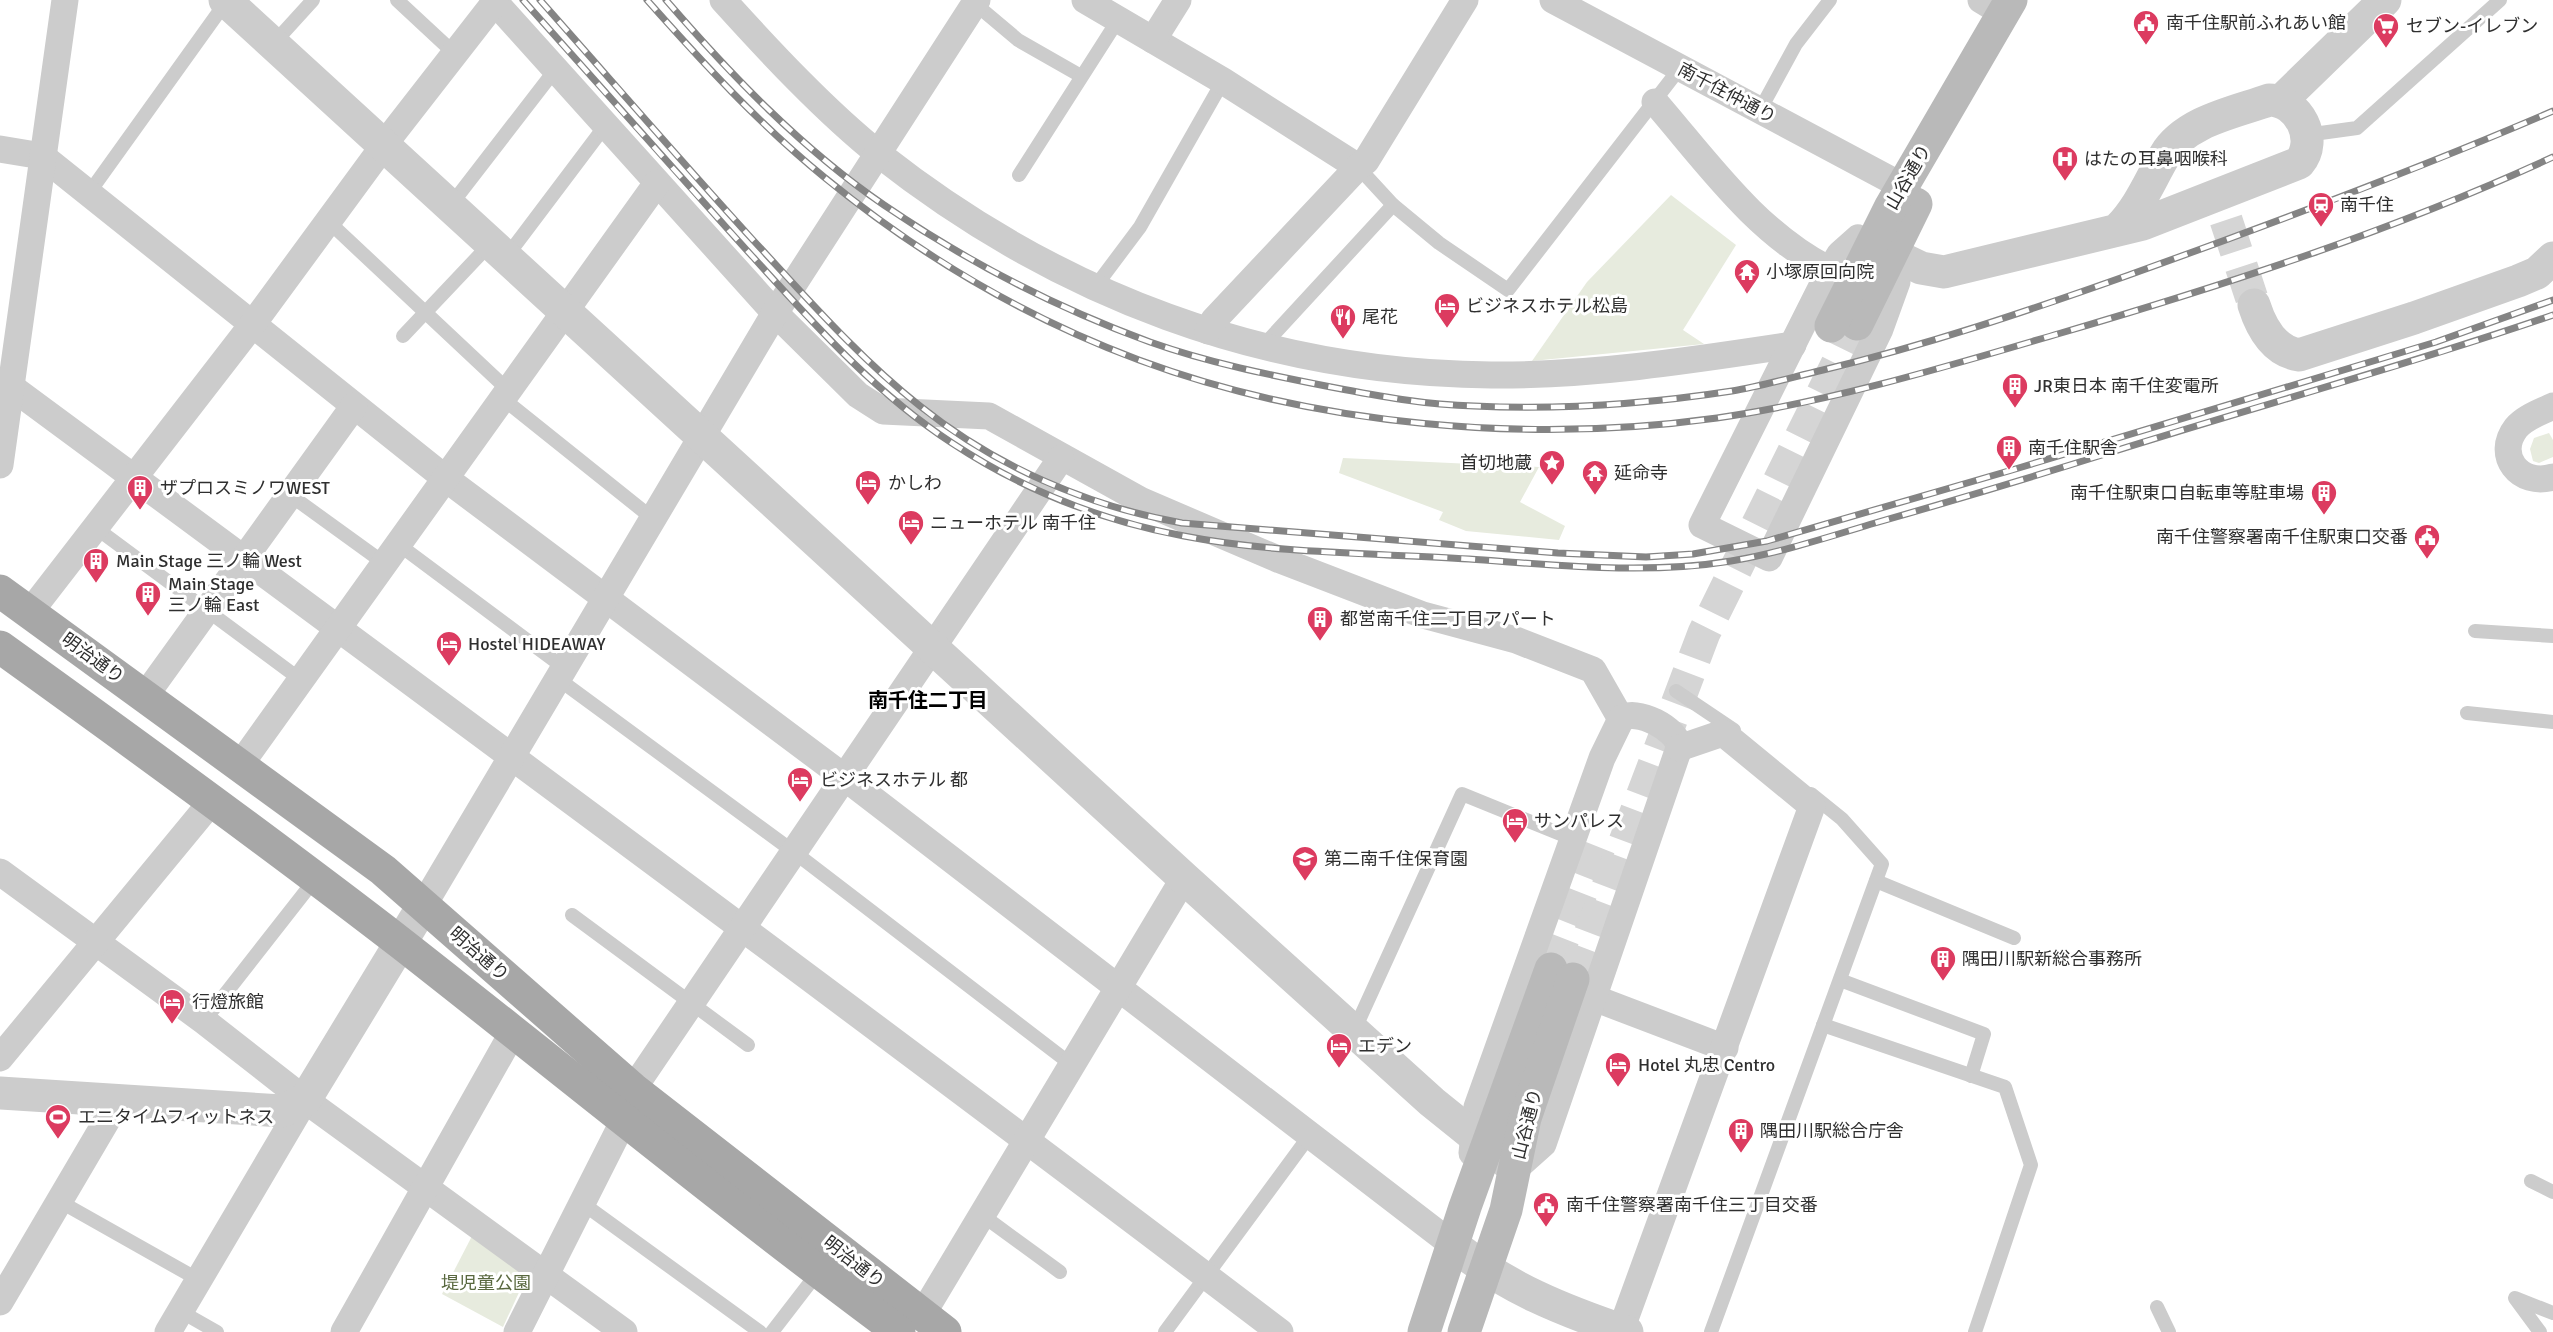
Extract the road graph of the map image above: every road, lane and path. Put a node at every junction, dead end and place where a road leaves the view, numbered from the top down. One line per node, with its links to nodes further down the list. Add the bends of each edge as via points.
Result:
1 (65, 0): 32 (street)
2 (313, 0): 18 (lane)
3 (397, 0): 19 (lane)
4 (723, 0): 31 (street, via 773,56)
5 (1178, 0): 17 (street)
6 (1465, 0): 33 (street, via 1366,161)
7 (1553, 0): 20 (street, 南千住仲通り)
8 (1830, 0): 26 (lane, via 1796,44)
9 (2385, 0): 24 (street)
10 (2500, 0): 28 (lane, via 2356,128)
11 (226, 1): 18 (street); 37 (lane)
12 (494, 1): 19 (street); 21 (street)
13 (1089, 1): 16 (street)
14 (976, 2): 22 (lane, via 1018,40); 31 (street, via 915,92)
15 (1997, 12): 36 (main road, 山谷通り); 43 (main road, 山谷通り)
16 (1118, 20): 17 (street); 22 (lane)
17 (1153, 40): 23 (street)
18 (273, 44): 29 (street)
19 (454, 53): 29 (street)
20 (1680, 69): 25 (lane); 26 (street, 南千住仲通り)
21 (555, 70): 27 (street); 39 (lane)
22 (1081, 76): 34 (lane)
23 (1223, 81): 33 (street); 46 (lane, via 1140,227)
24 (2282, 100): 28 (street, via 2296,110); 41 (street, via 2269,100 2202,125 2178,140 2166,153 2139,204)
25 (1655, 102): 38 (lane, via 1508,290 1439,243); 45 (street, via 1754,216)
26 (1760, 110): 36 (street, 南千住仲通り)
27 (605, 126): 35 (street); 42 (lane)
28 (2306, 135): 41 (street, via 2305,156 2299,163 2223,208)
29 (383, 147): 39 (street); 40 (street)
30 (0, 149): 32 (street)
31 (879, 154): 46 (street, via 962,214); 50 (street)
32 (42, 156): 37 (street); 57 (street)
33 (1358, 166): 38 (lane); 53 (street)
34 (1019, 175)
35 (657, 183): 48 (street); 50 (street)
36 (1902, 186): 43 (main road, 山谷通り)
37 (89, 193): 51 (street)
38 (1393, 205): 56 (lane)
39 (449, 206): 42 (street)
40 (329, 222): 49 (lane); 51 (street)
41 (2119, 228): 43 (street, via 1944,272 1921,268)
42 (503, 244): 48 (street); 49 (lane)
43 (1881, 249): 45 (street, via 1858,238 1840,254); 52 (main road, 山谷通り); 55 (street, via 1897,282 1880,329 1769,558 1702,525)
44 (2553, 258): 47 (street, via 2537,273 2518,281 2299,355 2276,345)
45 (1830, 270): 55 (street)
46 (1095, 287): 53 (street, via 1125,302)
47 (2254, 304)
48 (565, 311): 58 (street); 61 (street)
49 (424, 312): 54 (lane); 58 (lane)
50 (775, 313): 61 (street); 62 (street, via 858,395 883,411 989,416)
51 (252, 325): 59 (street); 65 (street)
52 (1844, 325)
53 (1208, 331): 56 (street)
54 (403, 336)
55 (1793, 345): 56 (street, via 1640,365 1491,375 1358,365)
56 (1263, 346)
57 (5, 386): 63 (street); 65 (street)
58 (505, 394): 66 (street); 68 (lane)
59 (354, 406): 66 (street); 67 (street)
60 (2553, 406): 64 (street, via 2517,426 2508,453 2523,476 2534,480)
61 (700, 436): 68 (street); 80 (street)
62 (1060, 458): 80 (street); 86 (street, via 1142,501 1280,560 1423,615 1516,640 1593,670)
63 (0, 465)
64 (2553, 477)
65 (135, 478): 69 (street); 71 (street)
66 (445, 478): 70 (street); 73 (street)
67 (290, 495): 70 (lane); 71 (street)
68 (652, 518): 73 (street)
69 (96, 528): 74 (lane); 75 (street)
70 (391, 554): 76 (street); 81 (lane)
71 (244, 556): 74 (street); 76 (street)
72 (0, 591): 75 (main road, 明治通り)
73 (605, 597): 81 (street); 91 (street)
74 (207, 610): 82 (lane); 84 (street)
75 (30, 612): 84 (main road, 明治通り)
76 (339, 627): 82 (street); 89 (street)
77 (2475, 632): 78 (lane)
78 (2553, 636)
79 (0, 647): 92 (main road, 明治通り)
80 (931, 648): 91 (street); 97 (street)
81 (560, 673): 89 (street); 94 (lane)
82 (301, 680): 90 (street)
83 (1676, 691): 98 (lane, via 1733,729 1842,819 1882,864)
84 (145, 696): 90 (main road, 明治通り)
85 (2466, 713): 87 (lane)
86 (1621, 719): 88 (street, via 1636,715 1664,728 1676,736); 93 (street)
87 (2553, 722)
88 (1679, 748): 106 (street); 114 (street, via 1723,733 1812,806)
89 (510, 756): 99 (street); 101 (street)
90 (240, 765): 99 (main road, 明治通り, via 383,870)
91 (844, 777): 94 (street); 107 (street)
92 (213, 800): 96 (main road, 明治通り); 103 (street)
93 (1572, 839): 111 (lane, via 1462,794); 125 (street, via 1477,1107)
94 (794, 852): 101 (street); 116 (lane)
95 (0, 872): 103 (street)
96 (316, 878): 104 (main road, 明治通り); 109 (lane)
97 (1184, 878): 107 (street); 111 (street)
98 (1876, 881): 102 (lane); 105 (lane)
99 (423, 906): 104 (street); 118 (main road, 明治通り)
100 (572, 915): 108 (lane)
101 (742, 928): 108 (street); 124 (street)
102 (2014, 938)
103 (95, 941): 109 (street); 115 (street)
104 (401, 944): 112 (main road, 明治通り); 121 (street)
105 (1840, 980): 110 (lane); 117 (lane, via 1984,1034)
106 (1573, 982): 114 (street); 125 (main road, 山谷通り); 126 (main road, 山谷通り, via 1525,1118)
107 (1118, 988): 116 (street); 123 (street)
108 (692, 1002): 113 (lane); 118 (street)
109 (204, 1021): 121 (street)
110 (1823, 1025): 117 (lane); 157 (lane)
111 (1354, 1031): 125 (street)
112 (513, 1032): 122 (main road, 明治通り); 128 (street)
113 (748, 1045)
114 (1725, 1048): 146 (street)
115 (0, 1058)
116 (1072, 1065): 124 (street)
117 (1971, 1076): 158 (lane, via 2006,1087 2031,1165)
118 (633, 1089): 122 (street); 145 (main road, 明治通り)
119 (0, 1093): 120 (street)
120 (112, 1101): 121 (street, via 282,1111); 130 (street, via 110,1115)
121 (306, 1101): 128 (street); 139 (street)
122 (623, 1122): 131 (street); 135 (main road, 明治通り)
123 (1310, 1135): 133 (street); 138 (lane)
124 (1027, 1140): 132 (street); 138 (street)
125 (1480, 1142): 126 (street); 133 (main road, 山谷通り)
126 (1515, 1169): 134 (main road, 山谷通り, via 1506,1210)
127 (2531, 1180): 129 (lane)
128 (427, 1187): 137 (street); 148 (street)
129 (2553, 1192)
130 (59, 1201): 139 (lane); 140 (street)
131 (582, 1203): 137 (street); 151 (lane)
132 (982, 1215): 136 (lane); 145 (street)
133 (1453, 1245): 134 (street); 155 (main road, 山谷通り)
134 (1485, 1270): 144 (street); 156 (main road, 山谷通り)
135 (819, 1271): 145 (main road, 明治通り); 152 (lane)
136 (1060, 1272)
137 (546, 1275): 149 (street); 150 (street)
138 (1206, 1276): 153 (lane); 154 (street)
139 (199, 1280): 143 (street)
140 (0, 1302)
141 (2157, 1307): 159 (lane)
142 (2553, 1313): 160 (lane, via 2515,1298)
143 (174, 1322): 147 (lane)
144 (1575, 1322): 146 (street)
145 (920, 1328)
146 (1624, 1331)
147 (217, 1332)
148 (344, 1332)
149 (517, 1332)
150 (624, 1332)
151 (760, 1332)
152 (772, 1332)
153 (1165, 1332)
154 (1280, 1332)
155 (1425, 1332)
156 (1464, 1332)
157 (1711, 1332)
158 (1975, 1332)
159 (2169, 1332)
160 (2540, 1332)

